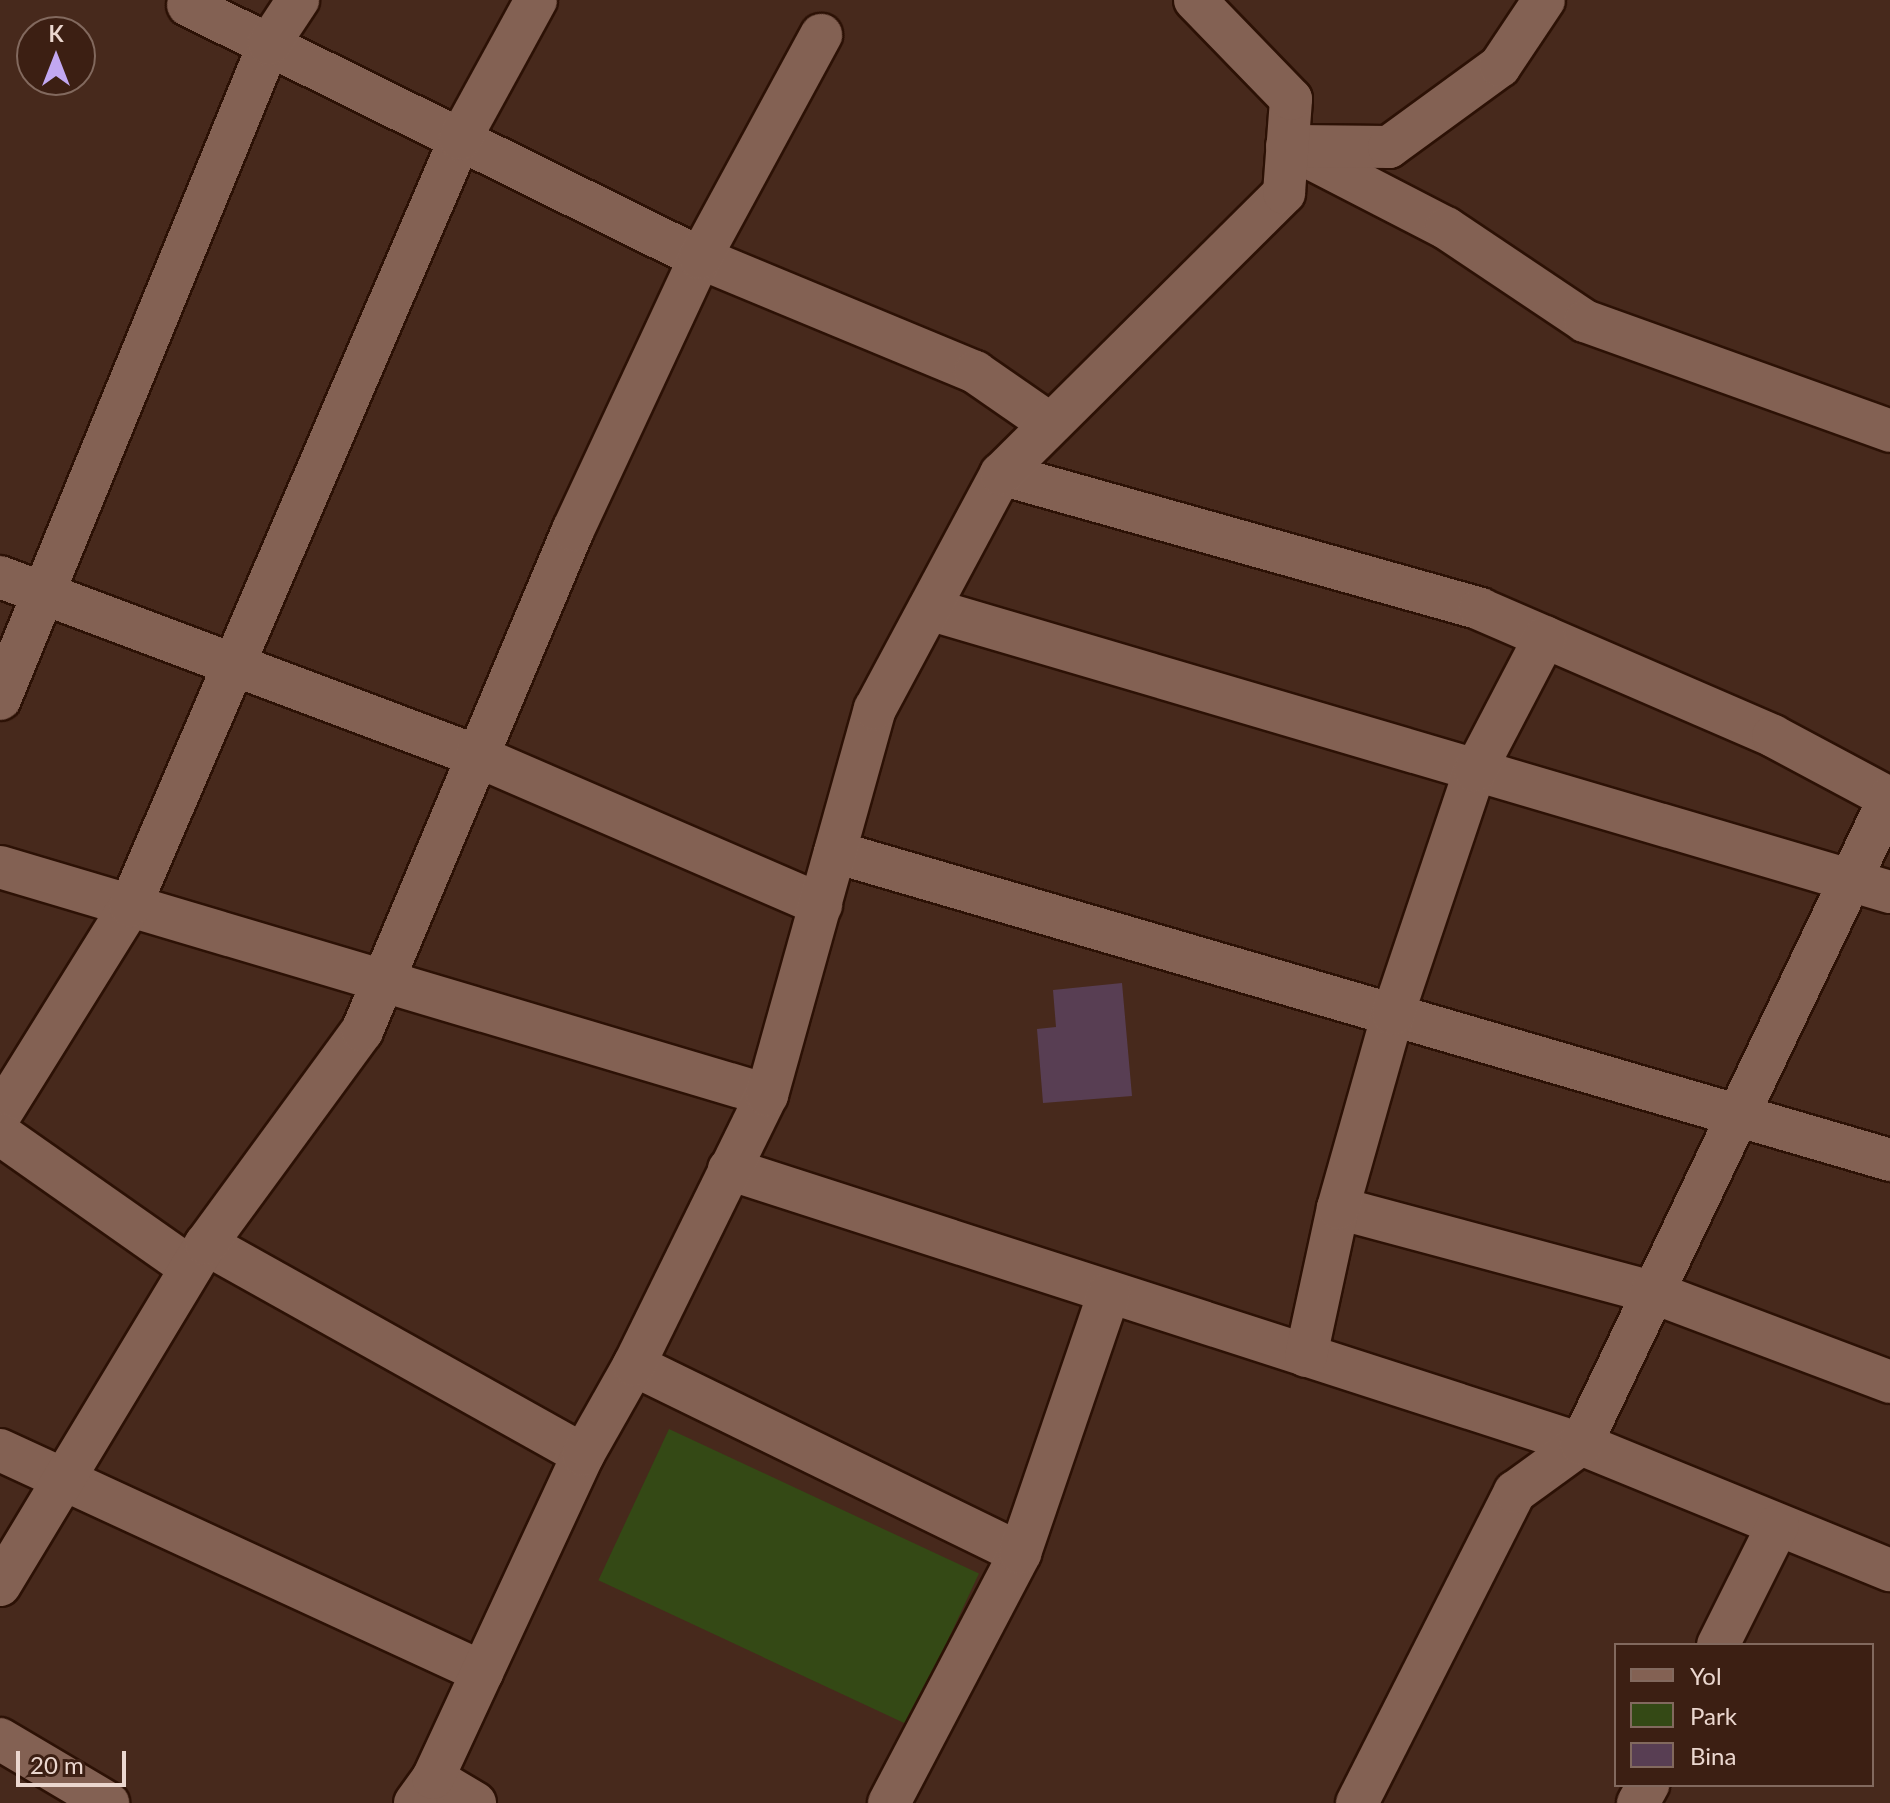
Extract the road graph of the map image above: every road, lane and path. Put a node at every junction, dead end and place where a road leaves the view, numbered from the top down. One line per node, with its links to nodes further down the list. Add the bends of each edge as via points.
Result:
1 (298, 0): 7 (street)
2 (536, 0): 8 (street)
3 (1195, 0): 9 (street, via 1291,99)
4 (1544, 0): 9 (street, via 1500,66 1389,147)
5 (188, 5): 7 (street)
6 (821, 35): 10 (street)
7 (269, 44): 8 (street); 15 (street)
8 (460, 139): 10 (street); 18 (street)
9 (1287, 146): 11 (street, via 1284,193); 12 (street, via 1446,228 1585,321)
10 (700, 258): 11 (street, via 975,372); 20 (street, via 573,530)
11 (1050, 424): 13 (street)
12 (1890, 431)
13 (1001, 474): 16 (street); 17 (street, via 1480,609)
14 (0, 577): 15 (street)
15 (42, 592): 18 (street); 19 (street)
16 (929, 609): 21 (street); 23 (street, via 875,709)
17 (1545, 637): 21 (street); 22 (street, via 1773,736)
18 (231, 664): 20 (street); 28 (street)
19 (0, 699)
20 (477, 756): 27 (street); 29 (street)
21 (1475, 771): 25 (street); 30 (street)
22 (1890, 797): 25 (street)
23 (835, 852): 27 (street); 30 (street)
24 (0, 867): 28 (street)
25 (1848, 882): 26 (street); 32 (street)
26 (1890, 892)
27 (821, 905): 31 (street)
28 (130, 906): 29 (street); 33 (street)
29 (380, 983): 31 (street); 38 (street, via 362,1031)
30 (1393, 1014): 32 (street); 37 (street)
31 (767, 1095): 36 (street)
32 (1735, 1113): 35 (street); 39 (street)
33 (0, 1115)
34 (0, 1134): 38 (street)
35 (1890, 1160)
36 (729, 1169): 40 (street); 42 (street)
37 (1338, 1208): 39 (street); 41 (street)
38 (198, 1256): 46 (street); 47 (street)
39 (1652, 1292): 43 (street); 44 (street)
40 (1109, 1293): 41 (street); 49 (street)
41 (1306, 1356): 44 (street)
42 (634, 1365): 46 (street); 49 (street)
43 (1890, 1382)
44 (1581, 1444): 48 (street); 59 (street, via 1515,1492)
45 (0, 1450): 47 (street)
46 (583, 1455): 53 (street)
47 (59, 1482): 51 (street); 53 (street)
48 (1778, 1525): 50 (street); 52 (street)
49 (1020, 1553): 58 (street)
50 (1890, 1570)
51 (0, 1585)
52 (1719, 1643)
53 (482, 1672): 55 (street)
54 (0, 1739): 56 (street)
55 (424, 1790): 57 (street)
56 (108, 1803)
57 (475, 1803)
58 (889, 1803)
59 (1357, 1803)

